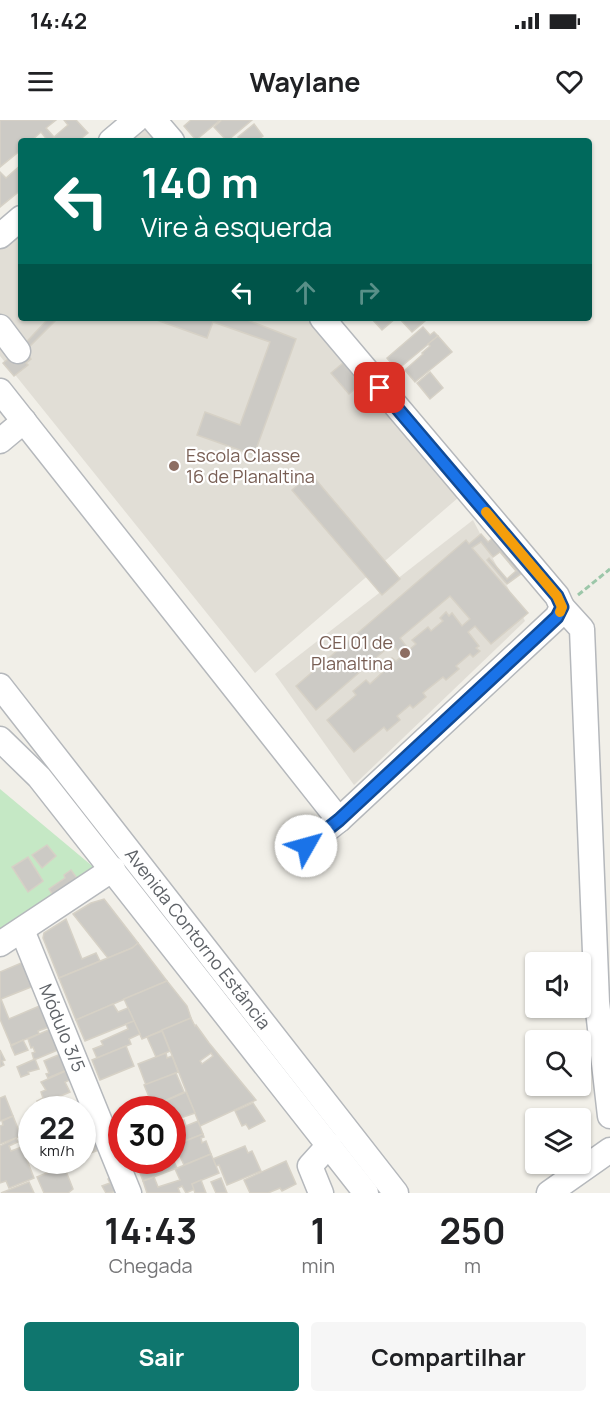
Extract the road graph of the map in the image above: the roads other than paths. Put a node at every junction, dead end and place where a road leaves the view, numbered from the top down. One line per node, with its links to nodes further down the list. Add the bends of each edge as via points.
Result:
1 (136, 120): 3 (street)
2 (154, 120): 4 (street)
3 (115, 138)
4 (169, 138)
5 (18, 221): 6 (street)
6 (0, 236)
7 (325, 321): 13 (street, via 557,596)
8 (0, 327): 9 (street)
9 (18, 351)
10 (0, 390): 11 (street)
11 (24, 421): 12 (street); 16 (street)
12 (0, 441)
13 (562, 607): 16 (street, via 557,617); 21 (street, via 582,629 597,1002)
14 (0, 686): 27 (street, Avenida Contorno Estância)
15 (0, 739): 18 (street, Avenida Contorno Estância, via 39,777)
16 (339, 820): 17 (street)
17 (306, 846)
18 (113, 869): 19 (street); 22 (street, Avenida Contorno Estância)
19 (22, 930): 20 (street); 24 (street, Módulo 3/5)
20 (0, 944)
21 (610, 1116)
22 (329, 1145): 25 (street, via 310,1166); 26 (street, Avenida Contorno Estância)
23 (610, 1150): 28 (street)
24 (129, 1193)
25 (321, 1193)
26 (366, 1193)
27 (396, 1193)
28 (549, 1193)

